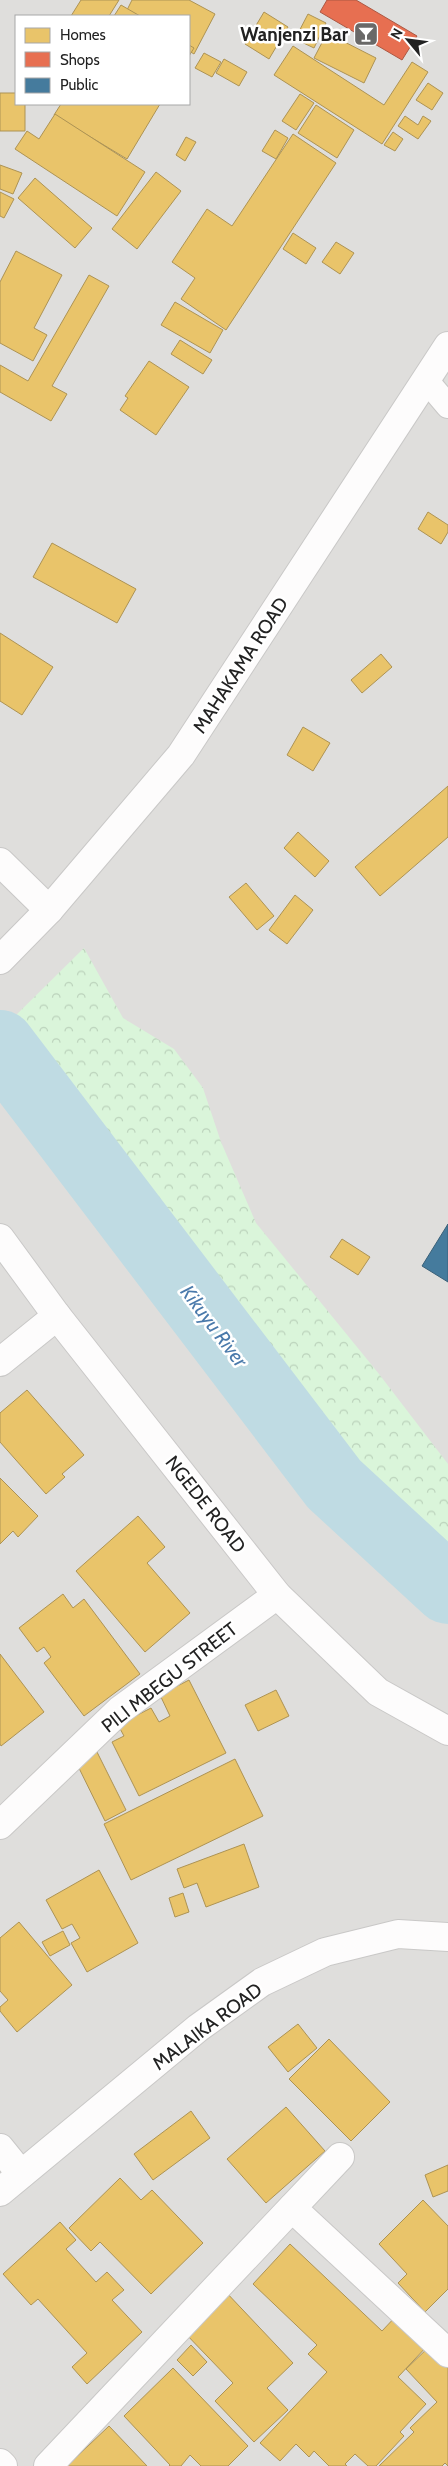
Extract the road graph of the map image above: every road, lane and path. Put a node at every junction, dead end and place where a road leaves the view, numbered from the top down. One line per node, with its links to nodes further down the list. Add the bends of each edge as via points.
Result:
1 (448, 346): 2 (street, MAHAKAMA ROAD)
2 (426, 380): 3 (lane); 5 (street, MAHAKAMA ROAD, via 181,755)
3 (448, 406)
4 (0, 862): 5 (street)
5 (49, 910): 6 (street, MAHAKAMA ROAD)
6 (0, 960)
7 (0, 1238): 8 (street, NGEDE ROAD)
8 (57, 1316): 9 (street); 10 (street, NGEDE ROAD)
9 (0, 1362)
10 (277, 1595): 11 (street, NGEDE ROAD, via 378,1692); 12 (street, PILI MBEGU STREET, via 120,1710)
11 (448, 1731)
12 (0, 1825)
13 (448, 1937): 16 (street, MALAIKA ROAD, via 398,1934 324,1952 262,1982 198,2028)
14 (0, 2148): 16 (street)
15 (340, 2157): 18 (street)
16 (22, 2174): 17 (street, MALAIKA ROAD)
17 (0, 2192)
18 (292, 2208): 19 (street); 22 (street)
19 (448, 2353)
20 (0, 2462): 21 (street)
21 (3, 2466)
22 (48, 2466)

